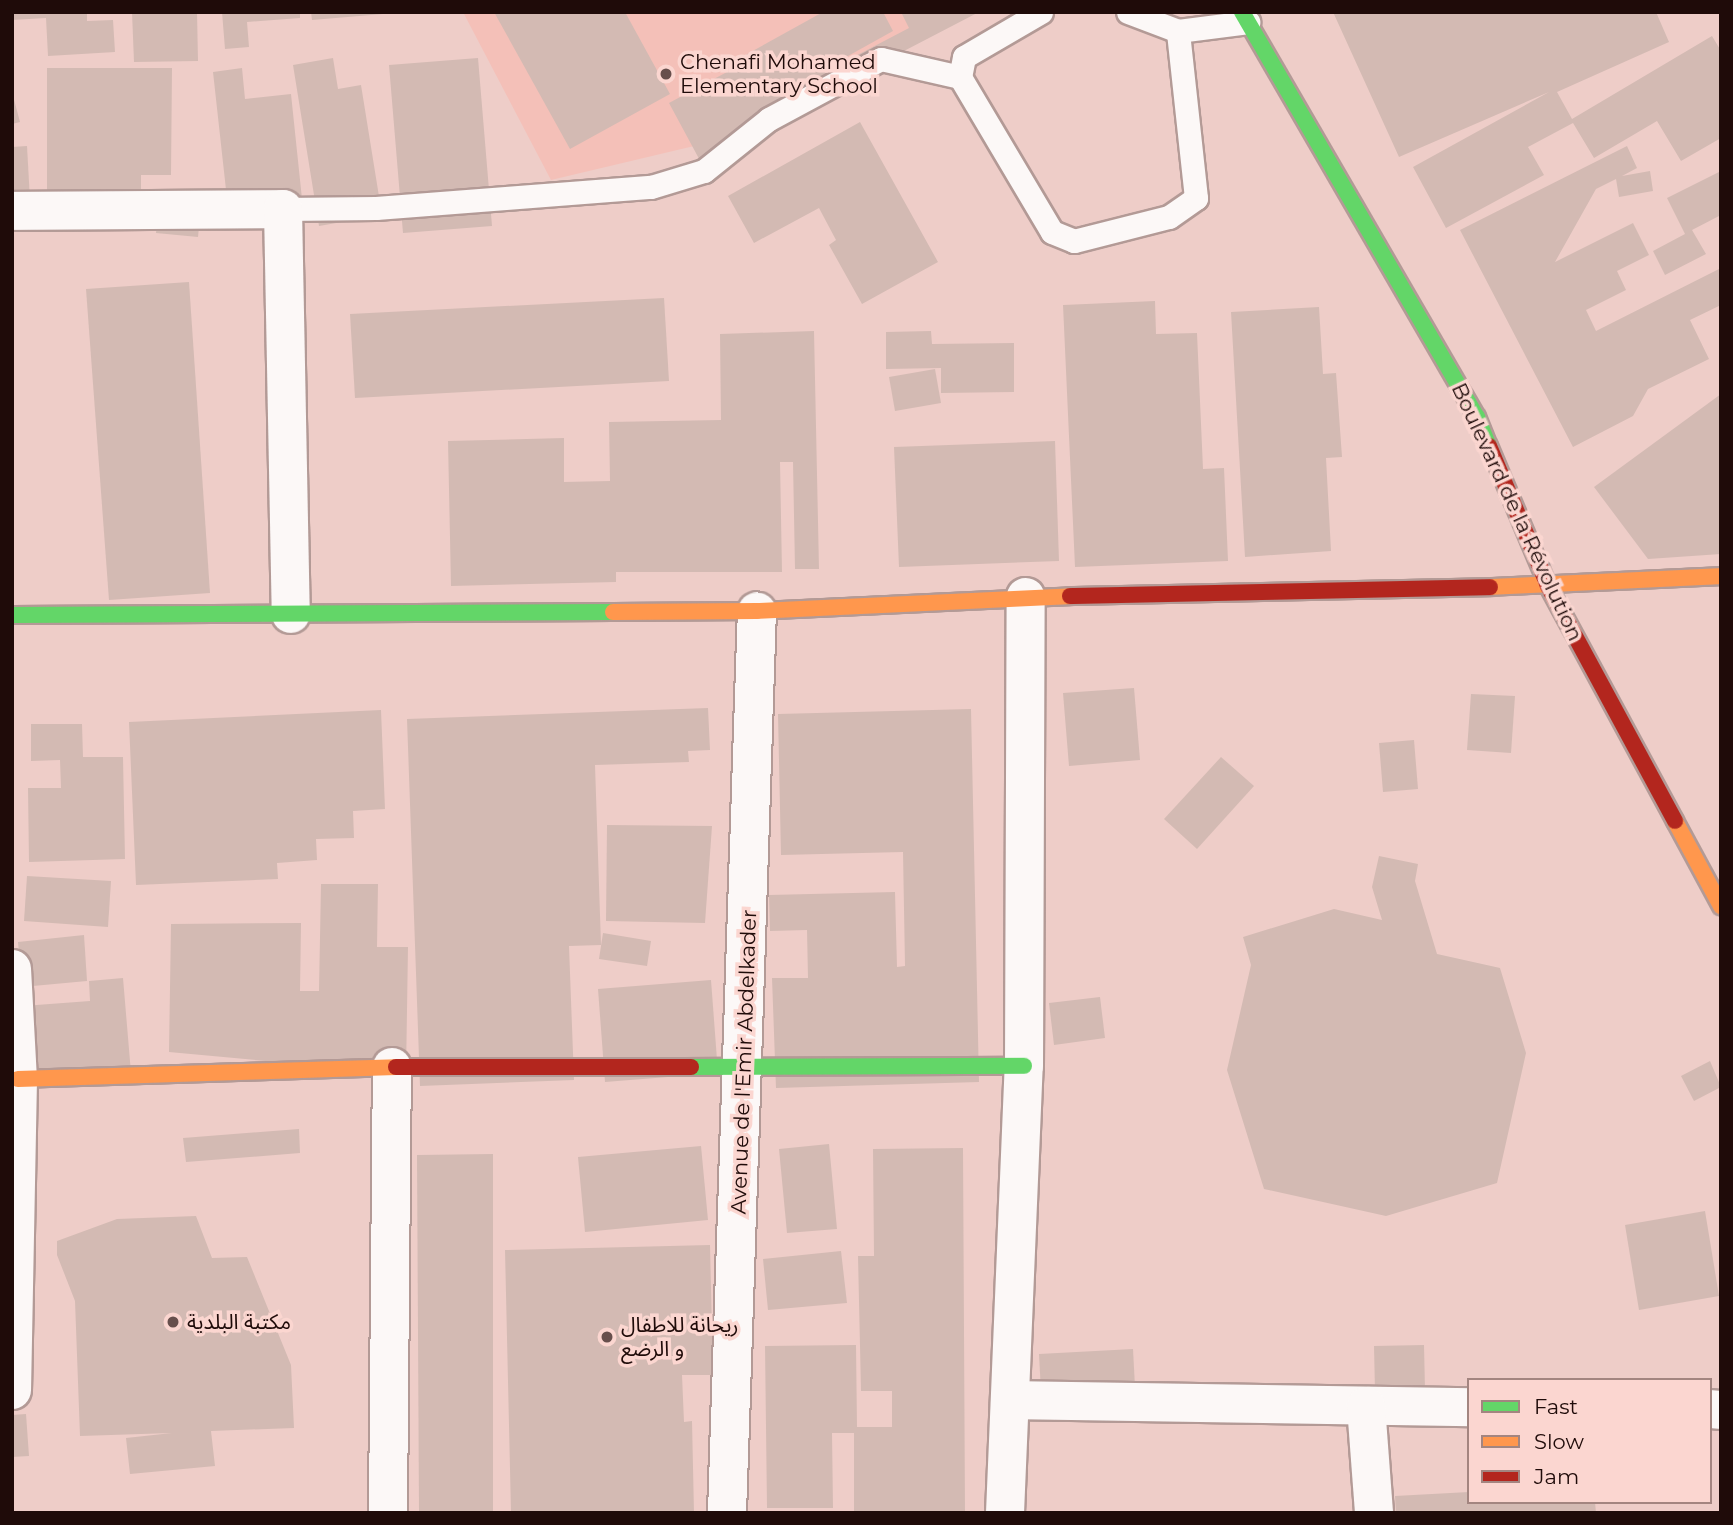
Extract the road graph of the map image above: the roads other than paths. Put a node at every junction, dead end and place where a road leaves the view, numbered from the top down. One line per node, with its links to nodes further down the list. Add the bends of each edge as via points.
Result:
1 (1041, 12): 5 (lane, via 964,57)
2 (1128, 12): 4 (lane)
3 (1252, 15): 4 (lane); 9 (street, Boulevard de la Révolution, via 1477,417)
4 (1178, 31): 5 (lane, via 1196,198 1169,218 1074,241 1052,232)
5 (960, 77): 6 (lane, via 881,59 769,119 704,171 651,187 376,208)
6 (283, 209): 7 (street); 12 (street)
7 (12, 211)
8 (1721, 576): 9 (street)
9 (1548, 586): 10 (street); 14 (street, Boulevard de la Révolution)
10 (1026, 597): 11 (street); 17 (street)
11 (757, 611): 12 (street); 16 (street, Avenue de l'Emir Abdelkader)
12 (291, 614): 13 (street)
13 (12, 615)
14 (1721, 906)
15 (12, 969): 19 (street)
16 (745, 1065): 17 (street); 18 (street); 25 (street, Avenue de l'Emir Abdelkader)
17 (1024, 1066): 21 (street)
18 (392, 1067): 19 (street); 24 (street)
19 (19, 1079): 20 (street)
20 (12, 1390)
21 (1010, 1400): 22 (street); 26 (street)
22 (1366, 1406): 23 (street); 27 (street)
23 (1467, 1407)
24 (388, 1513)
25 (727, 1513)
26 (1005, 1513)
27 (1374, 1513)

